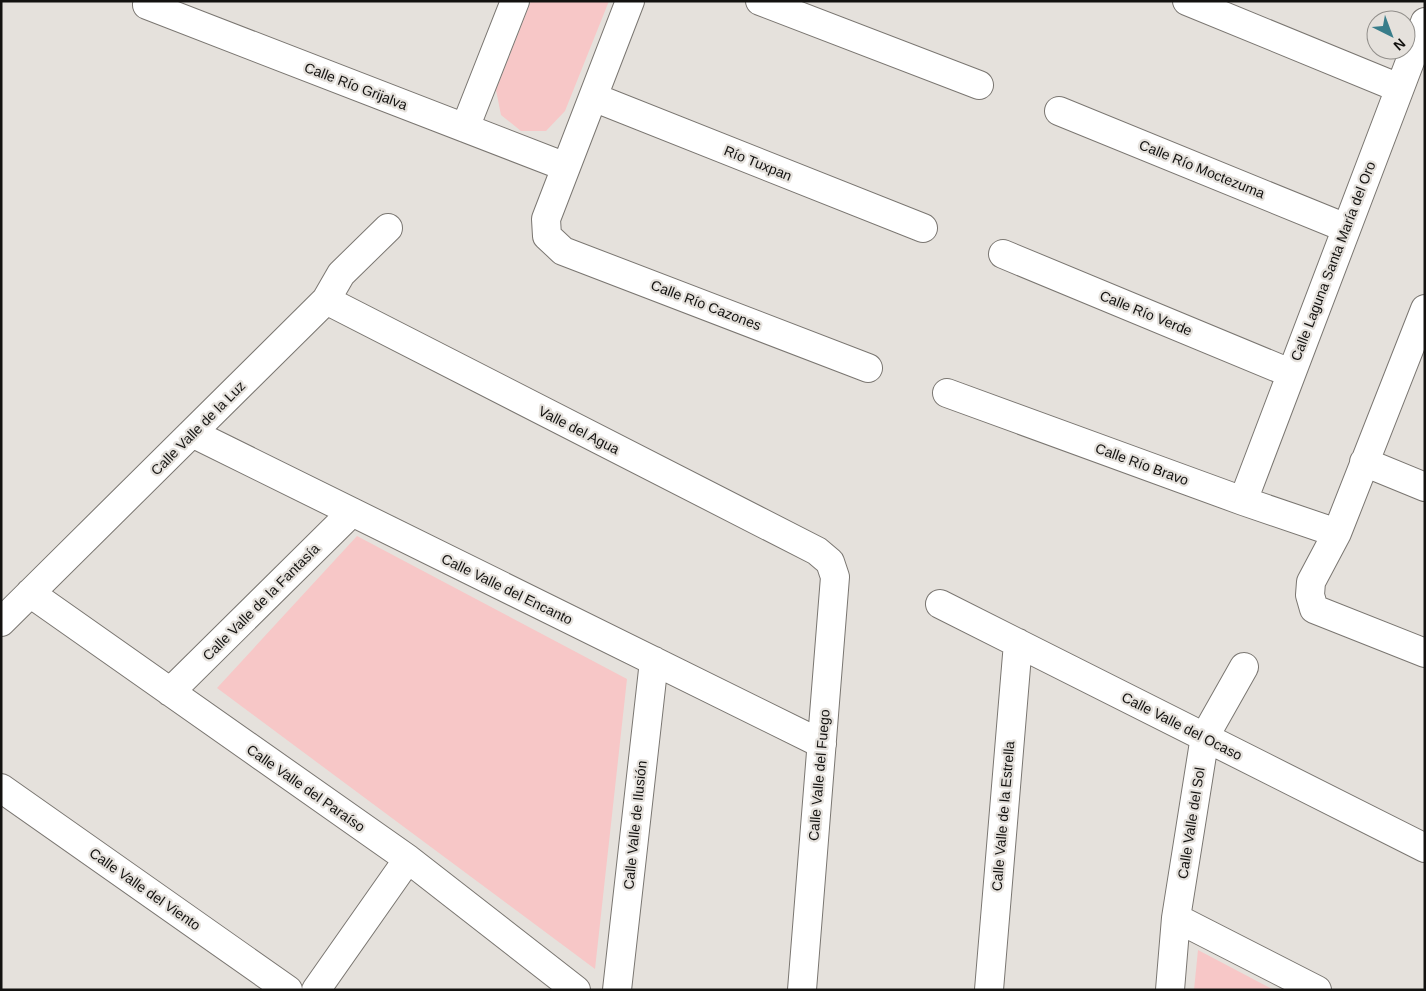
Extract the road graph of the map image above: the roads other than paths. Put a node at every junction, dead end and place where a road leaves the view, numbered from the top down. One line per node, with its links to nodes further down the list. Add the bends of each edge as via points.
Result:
1 (514, 1): 12 (street)
2 (630, 1): 10 (street)
3 (760, 1): 8 (street)
4 (1187, 1): 9 (street)
5 (147, 5): 12 (street, Calle Río Grijalva)
6 (1425, 22): 7 (street, Calle Laguna Santa María del Oro)
7 (1420, 50): 9 (street, Calle Laguna Santa María del Oro)
8 (979, 85)
9 (1399, 88): 16 (street, Calle Laguna Santa María del Oro)
10 (593, 97): 13 (street); 15 (street, Río Tuxpan)
11 (1059, 111): 16 (street, Calle Río Moctezuma)
12 (465, 128): 13 (street, Calle Río Grijalva)
13 (566, 167): 20 (street, Calle Río Cazones, via 546,219 547,236 563,251)
14 (388, 228): 18 (street, Calle Valle de la Luz, via 341,274)
15 (923, 228)
16 (1346, 228): 21 (street, Calle Laguna Santa María del Oro)
17 (1003, 254): 21 (street, Calle Río Verde)
18 (326, 300): 23 (street, Calle Valle de la Luz); 29 (street, Valle del Agua, via 817,551)
19 (1423, 318): 24 (street)
20 (868, 368)
21 (1290, 373): 26 (street, Calle Laguna Santa María del Oro)
22 (947, 393): 26 (street, Calle Río Bravo)
23 (192, 434): 27 (street, Calle Valle del Encanto); 30 (street, Calle Valle de la Luz)
24 (1364, 462): 25 (street); 28 (street)
25 (1425, 487)
26 (1242, 501): 28 (street, Calle Río Bravo)
27 (352, 512): 35 (street, Calle Valle del Encanto); 37 (street, Calle Valle de la Fantasía)
28 (1337, 533): 34 (street, via 1311,582 1314,610)
29 (830, 562): 39 (street, Calle Valle del Fuego, via 835,576)
30 (30, 593): 32 (street, Calle Valle de la Luz); 37 (street, Calle Valle del Paraíso)
31 (940, 604): 33 (street, Calle Valle del Ocaso)
32 (1, 622)
33 (1018, 643): 38 (street, Calle Valle del Ocaso); 49 (street, Calle Valle de la Estrella)
34 (1425, 653)
35 (654, 661): 39 (street, Calle Valle del Encanto); 47 (street, Calle Valle de Ilusión)
36 (1244, 667): 38 (street, Calle Valle del Sol)
37 (170, 692): 42 (street, Calle Valle del Paraíso)
38 (1204, 736): 41 (street, Calle Valle del Ocaso); 43 (street, Calle Valle del Sol)
39 (822, 744): 48 (street, Calle Valle del Fuego)
40 (1, 788): 44 (street, Calle Valle del Viento)
41 (1425, 848)
42 (408, 859): 45 (street); 46 (street, Calle Valle del Paraíso)
43 (1176, 918): 50 (street, Calle Valle del Sol); 51 (street)
44 (288, 990)
45 (316, 990)
46 (576, 990)
47 (617, 990)
48 (802, 990)
49 (988, 990)
50 (1170, 990)
51 (1317, 990)

